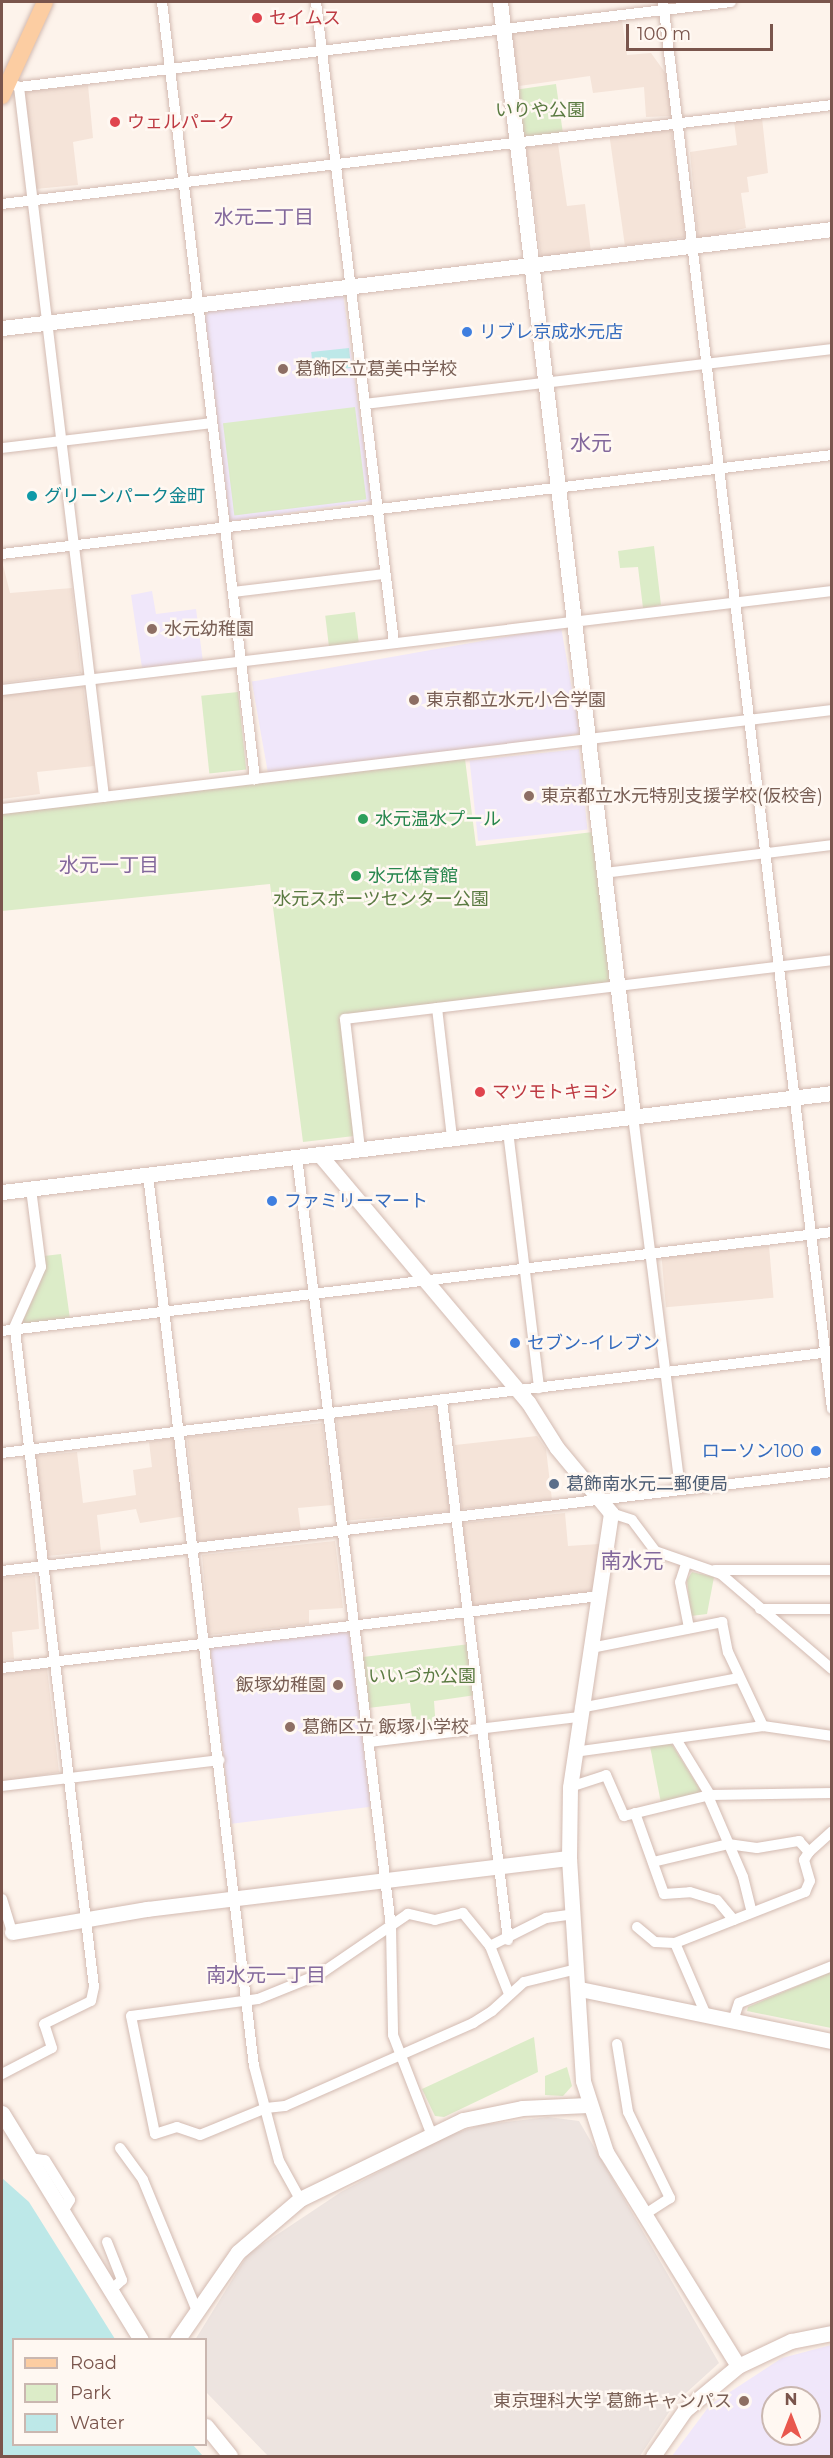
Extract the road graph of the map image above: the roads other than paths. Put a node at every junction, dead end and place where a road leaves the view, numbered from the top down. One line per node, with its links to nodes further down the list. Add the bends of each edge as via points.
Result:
1 (45, 2): 10 (main road)
2 (162, 2): 9 (street)
3 (316, 2): 8 (street)
4 (500, 2): 7 (street)
5 (731, 2): 6 (street)
6 (664, 5): 7 (street); 12 (street)
7 (503, 29): 8 (street); 13 (street)
8 (322, 50): 9 (street); 14 (street)
9 (170, 68): 10 (street); 15 (street)
10 (7, 88): 16 (street)
11 (831, 105): 12 (street)
12 (677, 124): 13 (street); 19 (street)
13 (516, 142): 14 (street); 20 (street)
14 (336, 164): 15 (street); 21 (street)
15 (183, 182): 16 (street); 22 (street)
16 (33, 201): 17 (street); 23 (street)
17 (2, 204)
18 (831, 229): 19 (street)
19 (692, 245): 20 (street); 26 (street)
20 (531, 265): 21 (street); 27 (street)
21 (350, 287): 22 (street); 28 (street)
22 (198, 305): 23 (street); 29 (street)
23 (47, 323): 24 (street); 30 (street)
24 (2, 328)
25 (831, 349): 26 (street)
26 (706, 363): 27 (street); 33 (street)
27 (546, 383): 28 (street); 34 (street)
28 (365, 404): 35 (street)
29 (212, 423): 30 (street); 36 (street)
30 (60, 441): 31 (street); 37 (street)
31 (2, 448)
32 (831, 455): 33 (street)
33 (719, 469): 34 (street); 42 (street)
34 (558, 488): 35 (street); 43 (street)
35 (378, 509): 36 (street); 39 (street)
36 (225, 528): 37 (street); 41 (street)
37 (74, 546): 38 (street); 46 (street)
38 (2, 554)
39 (385, 574): 41 (street); 44 (street)
40 (831, 591): 42 (street)
41 (232, 592): 45 (street)
42 (735, 602): 43 (street); 49 (street)
43 (574, 621): 44 (street); 50 (street)
44 (394, 643): 45 (street)
45 (240, 662): 46 (street); 51 (street)
46 (89, 680): 47 (street); 52 (street)
47 (2, 690)
48 (831, 710): 49 (street)
49 (749, 719): 50 (street); 55 (street)
50 (588, 739): 51 (street); 56 (street)
51 (255, 779): 52 (street)
52 (104, 797): 53 (street)
53 (2, 809)
54 (831, 845): 55 (street)
55 (765, 853): 56 (street); 58 (street)
56 (604, 873): 59 (street)
57 (831, 960): 58 (street)
58 (779, 967): 59 (street); 62 (street)
59 (618, 986): 60 (street); 63 (street)
60 (437, 1008): 65 (street); 66 (street, via 345,1019)
61 (831, 1093): 62 (street)
62 (794, 1097): 63 (street); 73 (street)
63 (633, 1116): 64 (street); 74 (street)
64 (508, 1131): 65 (street); 75 (street)
65 (452, 1138): 66 (street)
66 (360, 1149): 67 (street)
67 (319, 1154): 68 (street); 76 (street)
68 (297, 1157): 69 (street); 77 (street)
69 (147, 1175): 70 (street); 78 (street)
70 (31, 1189): 71 (street); 79 (street, via 41,1267)
71 (2, 1192)
72 (831, 1232): 73 (street)
73 (811, 1234): 74 (street); 80 (street)
74 (651, 1254): 75 (street); 81 (street)
75 (524, 1268): 76 (street); 82 (street)
76 (423, 1280): 77 (street); 83 (street)
77 (314, 1294): 78 (street); 86 (street)
78 (165, 1311): 79 (street); 87 (street)
79 (10, 1330): 88 (street)
80 (828, 1352): 81 (street); 85 (street)
81 (666, 1373): 82 (street); 91 (street)
82 (538, 1388): 83 (street)
83 (518, 1390): 84 (street); 92 (street)
84 (442, 1401): 86 (street); 94 (street)
85 (831, 1408)
86 (329, 1413): 87 (street); 95 (street)
87 (180, 1431): 88 (street); 96 (street)
88 (29, 1449): 89 (street); 98 (street)
89 (2, 1453)
90 (831, 1472): 91 (street)
91 (680, 1490): 92 (street)
92 (597, 1500): 93 (street); 94 (street)
93 (611, 1513): 97 (street, via 632,1520 655,1551); 102 (street)
94 (457, 1516): 95 (street); 105 (street)
95 (343, 1530): 96 (street); 106 (street)
96 (194, 1548): 98 (street); 108 (street)
97 (686, 1564): 99 (street); 107 (street, via 680,1582)
98 (43, 1566): 101 (street); 110 (street)
99 (709, 1570): 100 (street); 103 (street, via 721,1574)
100 (831, 1570)
101 (2, 1571)
102 (600, 1596): 105 (street); 109 (street)
103 (760, 1609): 104 (street); 112 (street)
104 (831, 1609)
105 (469, 1612): 106 (street); 116 (street)
106 (354, 1626): 108 (street); 119 (street)
107 (689, 1628): 109 (street); 113 (street, via 722,1622)
108 (206, 1644): 110 (street); 121 (street)
109 (591, 1648): 114 (street)
110 (53, 1662): 111 (street); 122 (street)
111 (2, 1668)
112 (831, 1669)
113 (739, 1678): 114 (street); 115 (street)
114 (579, 1712): 116 (street); 120 (street)
115 (763, 1726): 117 (street); 118 (street)
116 (482, 1729): 119 (street); 133 (street)
117 (676, 1739): 120 (street); 126 (street)
118 (831, 1739)
119 (369, 1742): 134 (street)
120 (574, 1752): 124 (street)
121 (219, 1760): 122 (street); 135 (street)
122 (67, 1779): 123 (street); 139 (street)
123 (2, 1786)
124 (570, 1786): 127 (street, via 606,1775 624,1816); 131 (street)
125 (831, 1793): 126 (street)
126 (709, 1796): 127 (street); 129 (street)
127 (635, 1813): 132 (street)
128 (831, 1832): 130 (street)
129 (728, 1844): 130 (street, via 757,1848 799,1841); 132 (street); 137 (street)
130 (809, 1852): 137 (street, via 804,1860 809,1888)
131 (569, 1858): 133 (street); 138 (street)
132 (653, 1862): 140 (street, via 664,1894 690,1893 717,1900)
133 (499, 1867): 134 (street); 144 (street)
134 (385, 1880): 135 (street); 141 (street)
135 (235, 1898): 139 (street); 151 (street)
136 (2, 1899): 143 (street)
137 (752, 1912): 140 (street)
138 (574, 1914): 144 (street, via 546,1918); 148 (street)
139 (84, 1920): 143 (street); 157 (street, via 91,2001 44,2024 52,2048)
140 (734, 1920): 145 (street)
141 (391, 1927): 146 (street, via 408,1914 435,1920 463,1913); 151 (street, via 320,1974); 156 (street, via 390,2010)
142 (637, 1927): 145 (street, via 655,1942)
143 (8, 1930)
144 (508, 1940): 146 (street)
145 (675, 1943): 152 (street)
146 (490, 1946): 150 (street)
147 (831, 1966): 153 (street, via 739,2003)
148 (577, 1969): 149 (street); 150 (street, via 524,1982)
149 (580, 1989): 152 (street); 158 (street)
150 (509, 1994): 156 (street, via 473,2023)
151 (249, 2002): 159 (street, via 254,2066); 159 (street, via 131,2016 142,2086 154,2134 177,2127 200,2135)
152 (706, 2015): 153 (street)
153 (733, 2021): 154 (street)
154 (831, 2041)
155 (617, 2044): 164 (street, via 627,2112 670,2198)
156 (398, 2052): 159 (street, via 327,2089); 161 (street)
157 (2, 2074)
158 (588, 2105): 161 (street, via 498,2111); 164 (street, via 606,2152)
159 (266, 2108): 163 (street, via 279,2161)
160 (2, 2113): 166 (street)
161 (431, 2133): 163 (street)
162 (120, 2148): 167 (street, via 143,2180)
163 (300, 2199): 167 (street, via 238,2252)
164 (644, 2215): 171 (street)
165 (107, 2242): 166 (street, via 122,2280)
166 (112, 2289): 169 (street)
167 (197, 2311): 170 (street)
168 (831, 2332): 171 (street, via 791,2341)
169 (140, 2338)
170 (178, 2338)
171 (738, 2366): 174 (street, via 685,2410)
172 (207, 2427): 173 (street)
173 (230, 2457)
174 (653, 2457)

